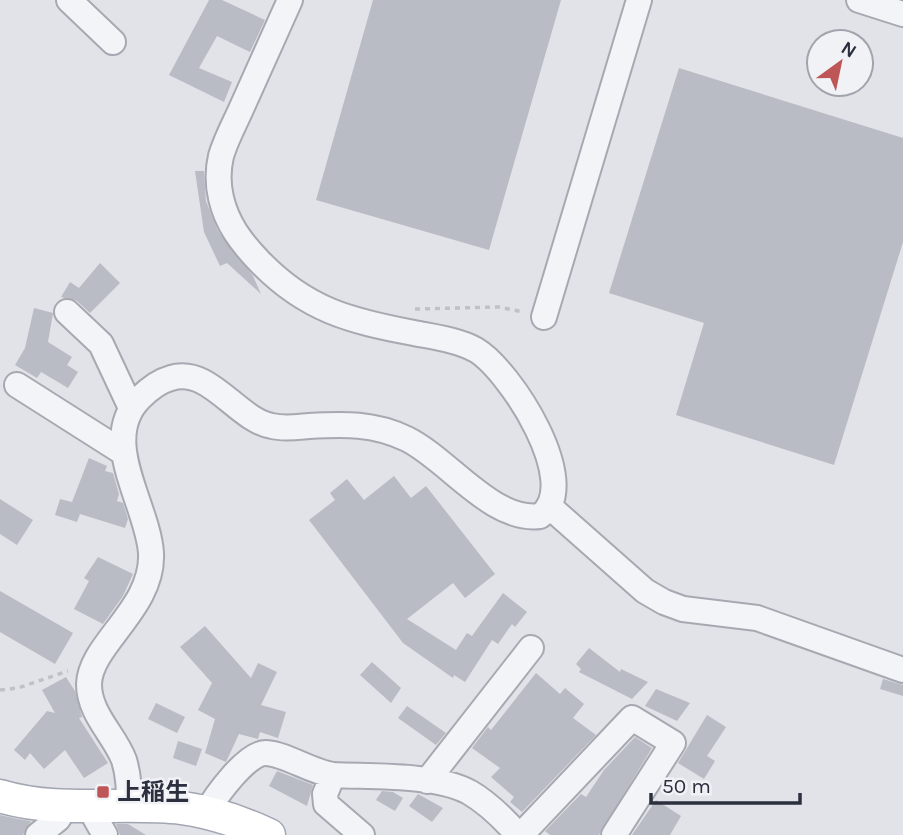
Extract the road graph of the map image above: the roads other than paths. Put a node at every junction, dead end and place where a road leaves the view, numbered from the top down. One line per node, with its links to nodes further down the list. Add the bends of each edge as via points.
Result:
1 (69, 0): 6 (street)
2 (290, 0): 12 (street, via 221,156 220,192 231,227 275,277 307,302 352,321 457,342 485,356 539,433 554,476)
3 (639, 0): 8 (street)
4 (859, 0): 5 (street)
5 (903, 14)
6 (113, 42)
7 (67, 312): 10 (street, via 101,344)
8 (544, 317)
9 (17, 386): 11 (street)
10 (131, 408): 11 (street, via 122,438); 12 (street, via 171,378 197,380 260,424 354,423 404,438 431,452 512,515 540,516)
11 (124, 453): 19 (street, via 148,536 150,576 89,681 90,696 122,757 129,780)
12 (550, 507): 14 (street, via 645,591 664,602 757,618)
13 (531, 648): 16 (street)
14 (903, 670)
15 (333, 775): 16 (street); 20 (street, via 262,753 219,792); 24 (street, via 326,804)
16 (427, 781): 25 (street, via 467,791 500,814)
17 (0, 796): 18 (main road)
18 (78, 806): 19 (main road); 21 (street); 22 (street)
19 (129, 807): 20 (main road)
20 (206, 813): 23 (main road)
21 (38, 835)
22 (106, 835)
23 (269, 835)
24 (362, 835)
25 (519, 835): 26 (street, via 632,718 673,743)
26 (614, 835)

